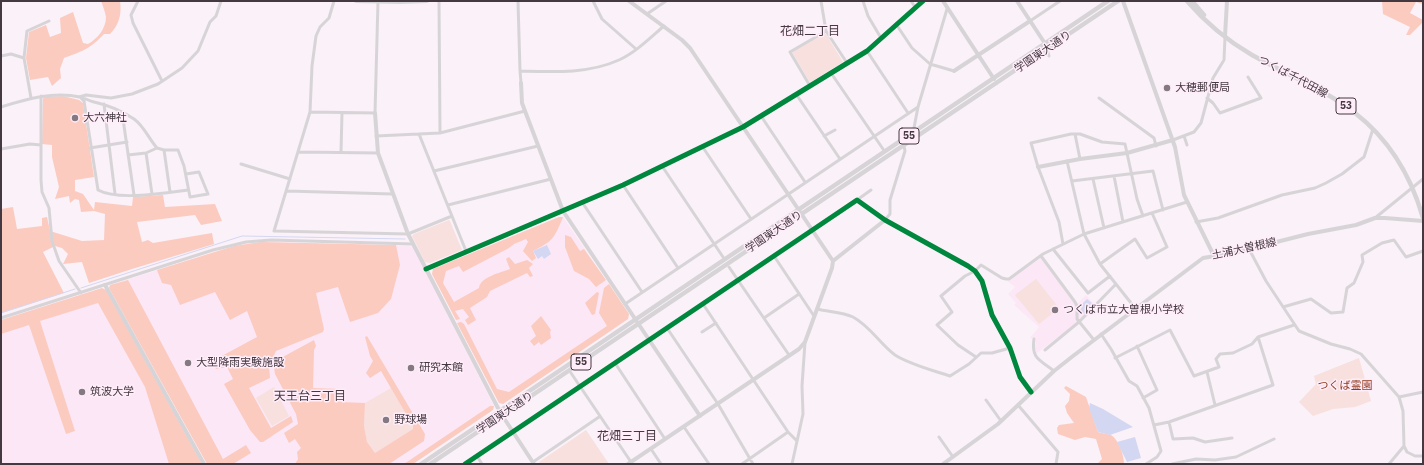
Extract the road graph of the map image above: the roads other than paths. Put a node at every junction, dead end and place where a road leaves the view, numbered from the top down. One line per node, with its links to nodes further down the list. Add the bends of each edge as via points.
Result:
1 (138, 1): 50 (street, via 131,15 133,23)
2 (221, 1): 50 (street, via 198,51 182,68)
3 (334, 1): 64 (street, via 329,18 320,27 316,36)
4 (356, 1): 24 (street)
5 (427, 1): 24 (street)
6 (439, 1): 72 (street)
7 (518, 1): 45 (street)
8 (593, 1): 36 (street, via 602,19)
9 (629, 1): 27 (street)
10 (666, 1): 27 (street)
11 (821, 1): 32 (street)
12 (863, 1): 34 (street, via 868,16)
13 (911, 1): 25 (street)
14 (923, 1): 25 (street)
15 (943, 1): 26 (street)
16 (1017, 1): 29 (street)
17 (1060, 1): 29 (street)
18 (1108, 1): 35 (main road, 学園東大通り / 55)
19 (1118, 1): 37 (main road, 学園東大通り / 55)
20 (1123, 1): 80 (street)
21 (1187, 1): 33 (main road, つくば千代田線 / 53)
22 (1192, 1): 33 (main road, つくば千代田線 / 53)
23 (1227, 1): 33 (street)
24 (378, 2): 66 (street)
25 (915, 7): 30 (street)
26 (947, 9): 40 (street); 44 (street)
27 (647, 14): 31 (street)
28 (49, 21): 42 (street, via 26,31)
29 (1030, 21): 35 (street); 40 (street)
30 (896, 24): 34 (street); 44 (street, via 912,48)
31 (664, 26): 36 (street); 69 (street, via 690,48)
32 (826, 31): 43 (street); 52 (street, via 790,52)
33 (1225, 36): 58 (street, via 1224,60 1213,78); 70 (main road, つくば千代田線 / 53, via 1251,54 1344,105)
34 (881, 38): 38 (street)
35 (1045, 44): 37 (street); 49 (main road, 学園東大通り / 55)
36 (636, 49): 45 (street, via 620,59 575,71)
37 (1047, 49): 41 (street); 87 (main road, 学園東大通り / 55)
38 (867, 51): 43 (street); 67 (street)
39 (1, 56): 42 (street, via 12,54)
40 (978, 56): 46 (street); 49 (street)
41 (1049, 56)
42 (24, 58): 56 (street)
43 (847, 63): 47 (street)
44 (930, 64): 46 (street); 61 (street)
45 (520, 71): 51 (street)
46 (954, 71)
47 (831, 73): 52 (street); 78 (street)
48 (1248, 76): 58 (street, via 1261,98 1220,113)
49 (994, 79): 73 (main road, 学園東大通り / 55)
50 (162, 82): 55 (street, via 142,91 111,98 86,95)
51 (520, 83): 62 (street)
52 (810, 86): 53 (street)
53 (796, 94): 68 (street); 77 (street)
54 (41, 96): 55 (street); 56 (street); 82 (street)
55 (79, 97): 59 (street); 89 (street, via 84,101)
56 (31, 98): 60 (street)
57 (1099, 98): 88 (street, via 1154,138)
58 (1207, 98): 79 (street, via 1199,126 1194,132)
59 (104, 104): 63 (street); 83 (street)
60 (1, 107)
61 (918, 107): 67 (street); 73 (street)
62 (525, 111): 72 (street); 85 (street)
63 (122, 112): 81 (street); 90 (street, via 141,125)
64 (310, 112): 65 (street); 94 (street)
65 (342, 113): 66 (street); 95 (street)
66 (375, 113): 76 (street)
67 (908, 113): 78 (street)
68 (761, 116): 69 (street); 115 (street)
69 (743, 127): 86 (street); 125 (street)
70 (1373, 129): 117 (main road, つくば千代田線 / 53, via 1402,164); 142 (street, via 1364,157 1326,184 1282,195 1218,218)
71 (835, 130): 77 (street)
72 (440, 133): 74 (street)
73 (913, 133): 133 (main road, 学園東大通り / 55)
74 (419, 134): 76 (street); 106 (street)
75 (1075, 134): 98 (street, via 1102,142 1125,144); 101 (street); 105 (street, via 1031,143)
76 (376, 136): 97 (street)
77 (824, 136): 100 (street)
78 (874, 136): 92 (street); 100 (street)
79 (1184, 136): 80 (street); 84 (street)
80 (1173, 140): 88 (street); 129 (street)
81 (127, 142): 83 (street); 99 (street)
82 (41, 144): 91 (street); 168 (street, via 40,180 49,208 52,241 59,261)
83 (109, 145): 89 (street); 122 (street)
84 (1187, 145)
85 (538, 146): 106 (street); 113 (street)
86 (702, 146): 104 (street); 137 (street)
87 (904, 146): 133 (main road, 学園東大通り / 55); 140 (street, via 890,200 890,214)
88 (1156, 146): 98 (street)
89 (90, 148): 122 (street, via 98,190 104,194)
90 (157, 148): 93 (street); 96 (street)
91 (1, 149)
92 (883, 149)
93 (164, 150): 107 (street, via 178,150); 120 (street)
94 (298, 152): 95 (street); 110 (street)
95 (341, 152): 97 (street)
96 (146, 153): 99 (street); 123 (street)
97 (378, 153): 124 (street)
98 (1127, 153): 101 (street); 108 (street)
99 (128, 155): 126 (street)
100 (840, 159): 115 (street)
101 (1080, 159): 102 (street)
102 (1067, 161): 105 (street); 114 (street)
103 (241, 164): 110 (street)
104 (662, 166): 116 (street); 148 (street)
105 (1038, 167): 149 (street, via 1059,222)
106 (434, 171): 130 (street)
107 (186, 174): 118 (street); 118 (street, via 199,172 208,194 190,197)
108 (1131, 174): 109 (street); 131 (street, via 1153,171); 136 (street)
109 (1114, 176): 111 (street); 141 (street)
110 (290, 179): 121 (street)
111 (1093, 179): 114 (street); 143 (street)
112 (1423, 179): 117 (street)
113 (551, 180): 130 (street); 132 (street)
114 (1072, 181): 146 (street)
115 (806, 182): 125 (street)
116 (623, 185): 128 (street); 162 (street)
117 (1413, 187): 138 (street); 139 (main road, つくば千代田線 / 53)
118 (188, 190): 120 (street)
119 (872, 190): 127 (street)
120 (170, 192): 123 (street)
121 (287, 192): 124 (street); 145 (street, via 274,231)
122 (115, 194): 126 (street)
123 (152, 194): 126 (street)
124 (392, 194): 145 (street)
125 (788, 194): 133 (street); 137 (street)
126 (134, 195)
127 (857, 200): 140 (street); 144 (street)
128 (582, 202): 132 (street); 169 (street)
129 (1187, 202): 131 (street); 142 (street)
130 (448, 205): 135 (street)
131 (1163, 210): 134 (street)
132 (562, 211): 152 (street); 171 (street)
133 (800, 212): 144 (street); 179 (main road, 学園東大通り / 55)
134 (1152, 213): 136 (street); 159 (street, via 1167,247 1147,258 1135,239)
135 (452, 216): 145 (street); 152 (street)
136 (1143, 216): 141 (street)
137 (751, 218): 148 (street)
138 (1375, 218): 139 (street, 土浦大曽根線); 151 (street, 土浦大曽根線, via 1356,225)
139 (1423, 219)
140 (885, 220): 158 (street); 163 (street)
141 (1123, 222): 143 (street)
142 (1196, 222): 156 (street)
143 (1104, 228): 146 (street)
144 (812, 230): 154 (street); 158 (street)
145 (408, 234): 147 (street)
146 (1084, 234): 149 (street); 159 (street)
147 (413, 244): 161 (street); 167 (street, via 271,240 246,242)
148 (714, 244): 157 (street); 162 (street)
149 (1063, 244): 150 (street)
150 (1053, 249): 155 (street); 164 (street, via 1088,293)
151 (1249, 249): 156 (street, 土浦大曽根線); 173 (street)
152 (466, 251): 161 (street)
153 (1423, 251): 173 (street, via 1406,257 1394,240 1382,243 1362,255 1363,262 1354,283 1347,288 1343,312 1331,313 1311,299)
154 (774, 256): 165 (street); 170 (street)
155 (1041, 256): 163 (street, via 1006,279 981,265); 180 (street, via 1076,304 1076,318)
156 (1214, 256): 174 (street, 土浦大曽根線, via 1203,258)
157 (723, 257)
158 (833, 261): 175 (street)
159 (1100, 264): 164 (street)
160 (729, 267): 165 (street)
161 (426, 268): 211 (street)
162 (678, 268): 169 (street)
163 (975, 271): 192 (street, via 982,281 992,315); 195 (street, via 941,296 952,312 938,325 958,345)
164 (1110, 276): 166 (street)
165 (739, 280): 172 (street); 178 (street)
166 (1116, 284): 174 (street); 180 (street)
167 (105, 285): 168 (street); 234 (street)
168 (81, 292): 177 (street)
169 (642, 292): 171 (street)
170 (799, 294): 176 (street); 178 (street)
171 (625, 304): 179 (street)
172 (702, 304): 181 (street); 183 (street)
173 (1283, 307): 182 (street)
174 (1135, 308): 185 (street, 土浦大曽根線)
175 (817, 309): 176 (street); 195 (street, via 852,317 896,355 950,376)
176 (814, 316): 190 (street)
177 (1, 318)
178 (764, 318): 194 (street)
179 (637, 322): 188 (street); 211 (main road, 学園東大通り / 55)
180 (1079, 322): 189 (street); 193 (street)
181 (716, 324): 184 (street); 201 (street)
182 (1294, 325): 186 (street); 205 (street, via 1309,336 1361,354)
183 (667, 328): 188 (street); 208 (street)
184 (702, 332)
185 (1101, 334): 189 (street, 土浦大曽根線); 196 (street)
186 (1258, 337): 199 (street, via 1252,344 1233,353 1220,354 1216,359 1219,367); 210 (street, via 1273,385)
187 (1034, 338): 198 (street, via 1035,356)
188 (649, 340): 197 (street); 212 (street)
189 (1094, 340): 198 (street, 土浦大曽根線)
190 (805, 342): 194 (street); 224 (street, via 803,414)
191 (1137, 346): 196 (street); 199 (street, via 1170,330 1194,376); 206 (street, via 1157,390)
192 (1010, 348): 195 (street, via 992,353 981,352); 203 (street, via 1020,377)
193 (1045, 350)
194 (789, 355): 201 (street)
195 (976, 357)
196 (1115, 358): 206 (street)
197 (615, 363): 202 (street); 222 (street)
198 (1054, 371): 203 (street, 土浦大曽根線)
199 (1206, 372): 210 (street)
200 (571, 374): 202 (street)
201 (753, 380): 208 (street); 219 (street)
202 (580, 387): 213 (street); 218 (street)
203 (1031, 392): 209 (street, 土浦大曽根線)
204 (1423, 392): 205 (street)
205 (1399, 397): 225 (street, via 1403,411)
206 (1143, 398): 216 (street)
207 (986, 400): 214 (street)
208 (718, 404): 212 (street); 230 (street)
209 (1018, 405): 214 (street, 土浦大曽根線); 245 (street, via 1058,452)
210 (1215, 405): 215 (street)
211 (501, 414): 218 (street); 235 (main road, 学園東大通り / 55); 236 (main road, 学園東大通り / 55)
212 (700, 416): 217 (street)
213 (599, 417): 231 (street); 232 (street)
214 (1001, 421): 229 (street, 土浦大曽根線)
215 (1169, 422): 216 (street); 221 (street, via 1173,439 1193,438 1205,442)
216 (1154, 425): 233 (street, via 1161,450)
217 (684, 427): 222 (street); 240 (street)
218 (513, 432): 227 (street); 231 (street)
219 (788, 432): 224 (street); 230 (street)
220 (939, 437): 229 (street)
221 (1232, 438)
222 (666, 439): 226 (street)
223 (1274, 439): 246 (street, via 1236,457 1196,459)
224 (796, 441): 243 (street)
225 (1404, 446): 228 (street, via 1407,452); 247 (street)
226 (651, 449): 232 (street); 239 (street)
227 (477, 456): 237 (street); 238 (street)
228 (1423, 456)
229 (953, 457): 244 (street, 土浦大曽根線)
230 (749, 458): 241 (street); 242 (street)
231 (534, 463)
232 (629, 463)
233 (1149, 463)
234 (204, 464)
235 (421, 464)
236 (430, 464)
237 (465, 464)
238 (482, 464)
239 (661, 464)
240 (709, 464)
241 (742, 464)
242 (753, 464)
243 (792, 464)
244 (943, 464)
245 (1056, 464)
246 (1172, 464)
247 (1390, 464)

